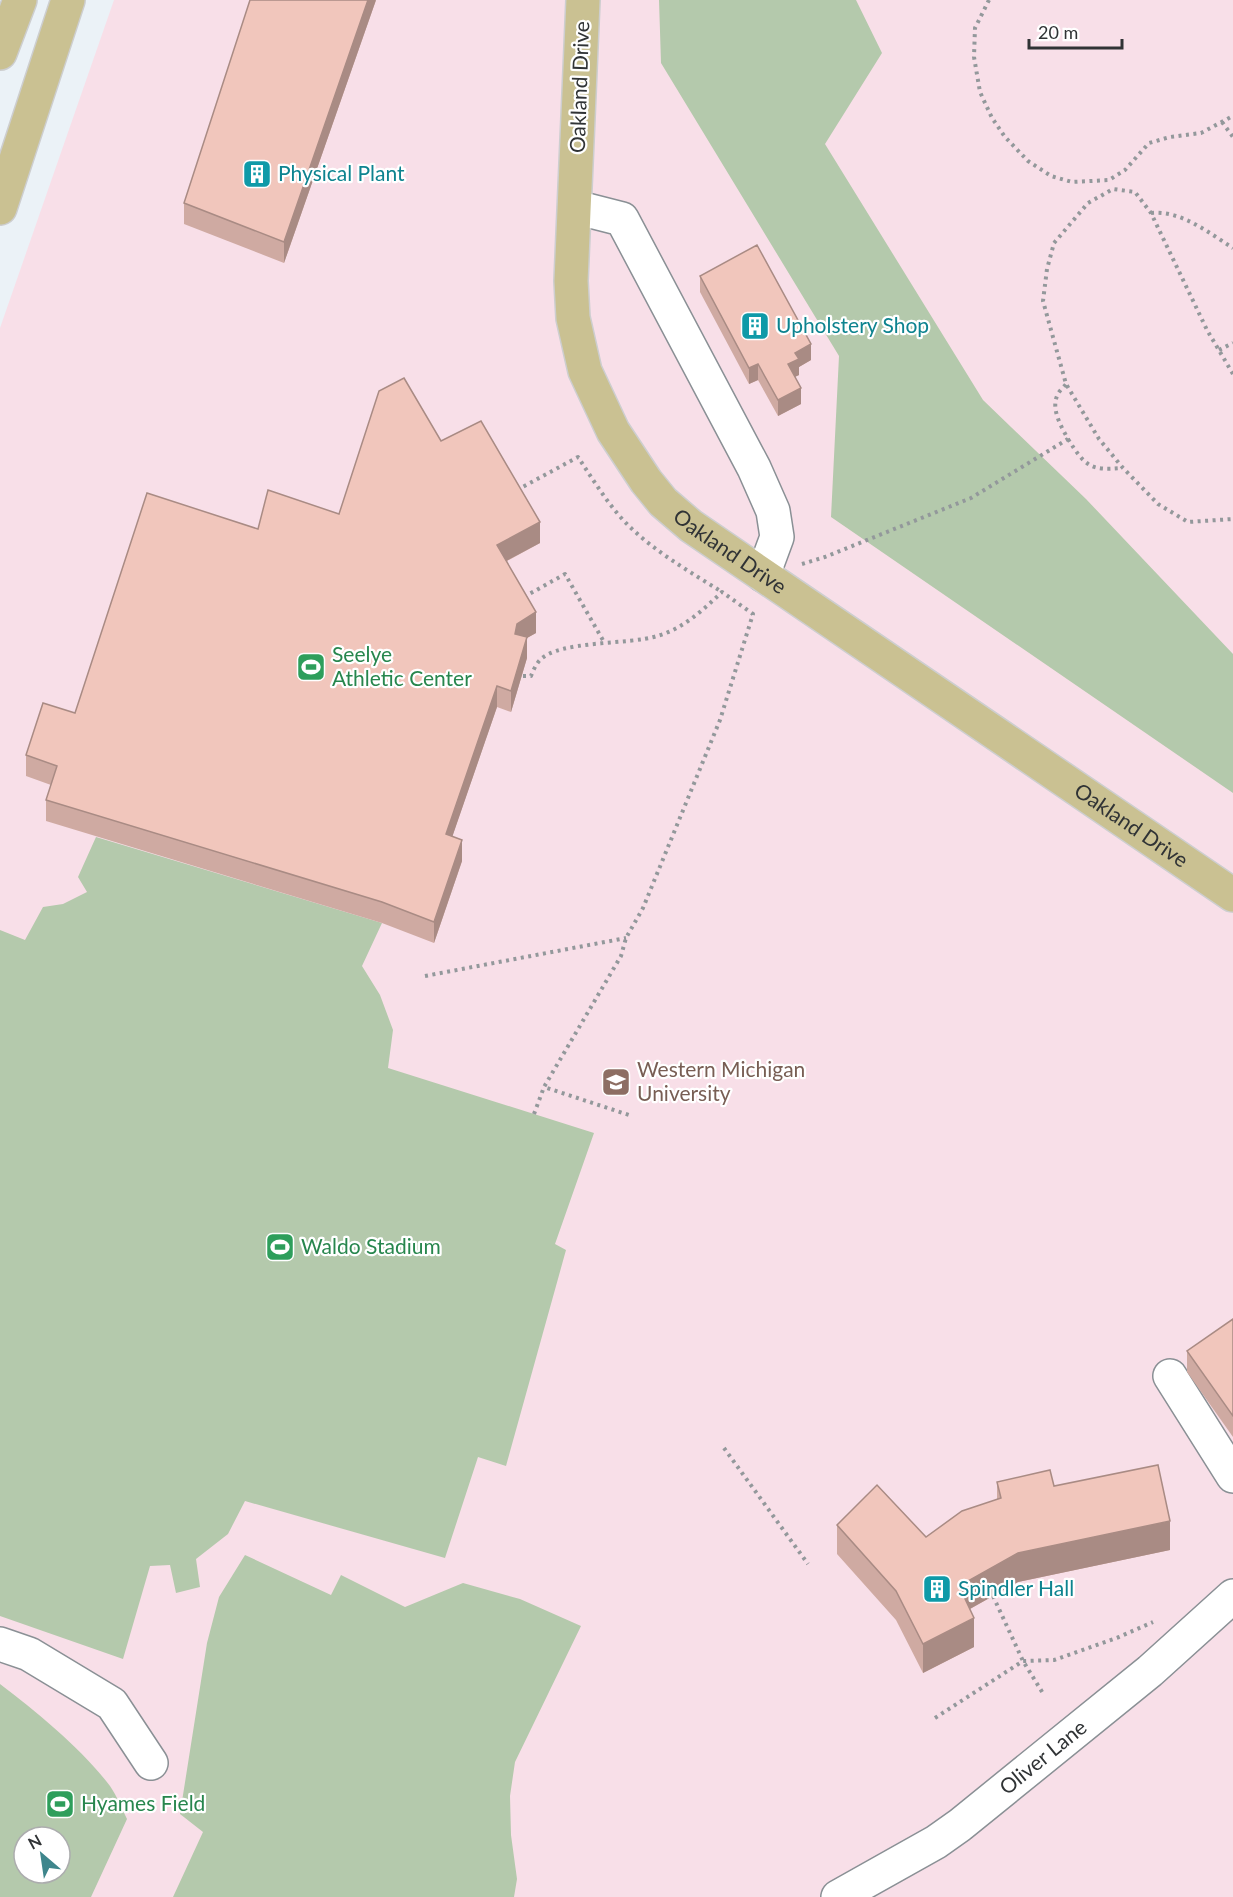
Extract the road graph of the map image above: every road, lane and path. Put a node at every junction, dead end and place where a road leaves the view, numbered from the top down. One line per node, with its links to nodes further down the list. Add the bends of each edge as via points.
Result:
1 (20, 0): 5 (main road)
2 (68, 0): 12 (main road)
3 (583, 0): 11 (main road, Oakland Drive)
4 (989, 0): 9 (path, via 975,28 974,57 980,92 992,118 1028,161 1051,176 1072,182)
5 (0, 53)
6 (1233, 116): 7 (path)
7 (1222, 122): 8 (path); 9 (path, via 1201,133 1149,143 1125,170)
8 (1233, 137)
9 (1109, 180): 10 (path)
10 (1113, 189): 13 (path, via 1135,192); 18 (path, via 1088,203 1054,243 1047,269 1043,301)
11 (575, 207): 24 (main road, Oakland Drive, via 573,318 585,371 613,431 663,502); 24 (street, via 622,219 754,468 773,511 777,537)
12 (0, 208)
13 (1151, 213): 14 (path, via 1162,212 1194,224); 16 (path)
14 (1233, 248)
15 (1233, 343): 16 (path)
16 (1219, 350): 17 (path)
17 (1233, 374)
18 (1066, 384): 19 (path, via 1056,397 1056,413); 20 (path, via 1099,439)
19 (1068, 439): 20 (path, via 1093,467); 23 (path, via 971,498)
20 (1123, 468): 22 (path, via 1158,504 1188,522)
21 (510, 494): 25 (path, via 578,457 631,528)
22 (1233, 519)
23 (802, 564)
24 (763, 575): 29 (main road, Oakland Drive)
25 (722, 592): 27 (path, via 677,628 639,640); 30 (path, via 753,614 701,769 643,908)
26 (517, 600): 27 (path, via 565,574)
27 (604, 642): 28 (path, via 551,653 539,660 531,676)
28 (523, 675)
29 (1233, 895)
30 (626, 938): 31 (path); 32 (path, via 621,956)
31 (425, 976)
32 (544, 1087): 33 (path); 34 (path)
33 (534, 1114)
34 (632, 1116)
35 (1170, 1376): 37 (street)
36 (724, 1448): 38 (path)
37 (1233, 1476)
38 (808, 1564)
39 (993, 1596): 43 (path)
40 (1233, 1596): 47 (street, Oliver Lane, via 1150,1671 960,1825)
41 (1157, 1620): 43 (path, via 1054,1659)
42 (0, 1644): 46 (street, via 29,1654 112,1704)
43 (1023, 1660): 44 (path); 45 (path)
44 (1044, 1695)
45 (935, 1718)
46 (151, 1763)
47 (838, 1897)

